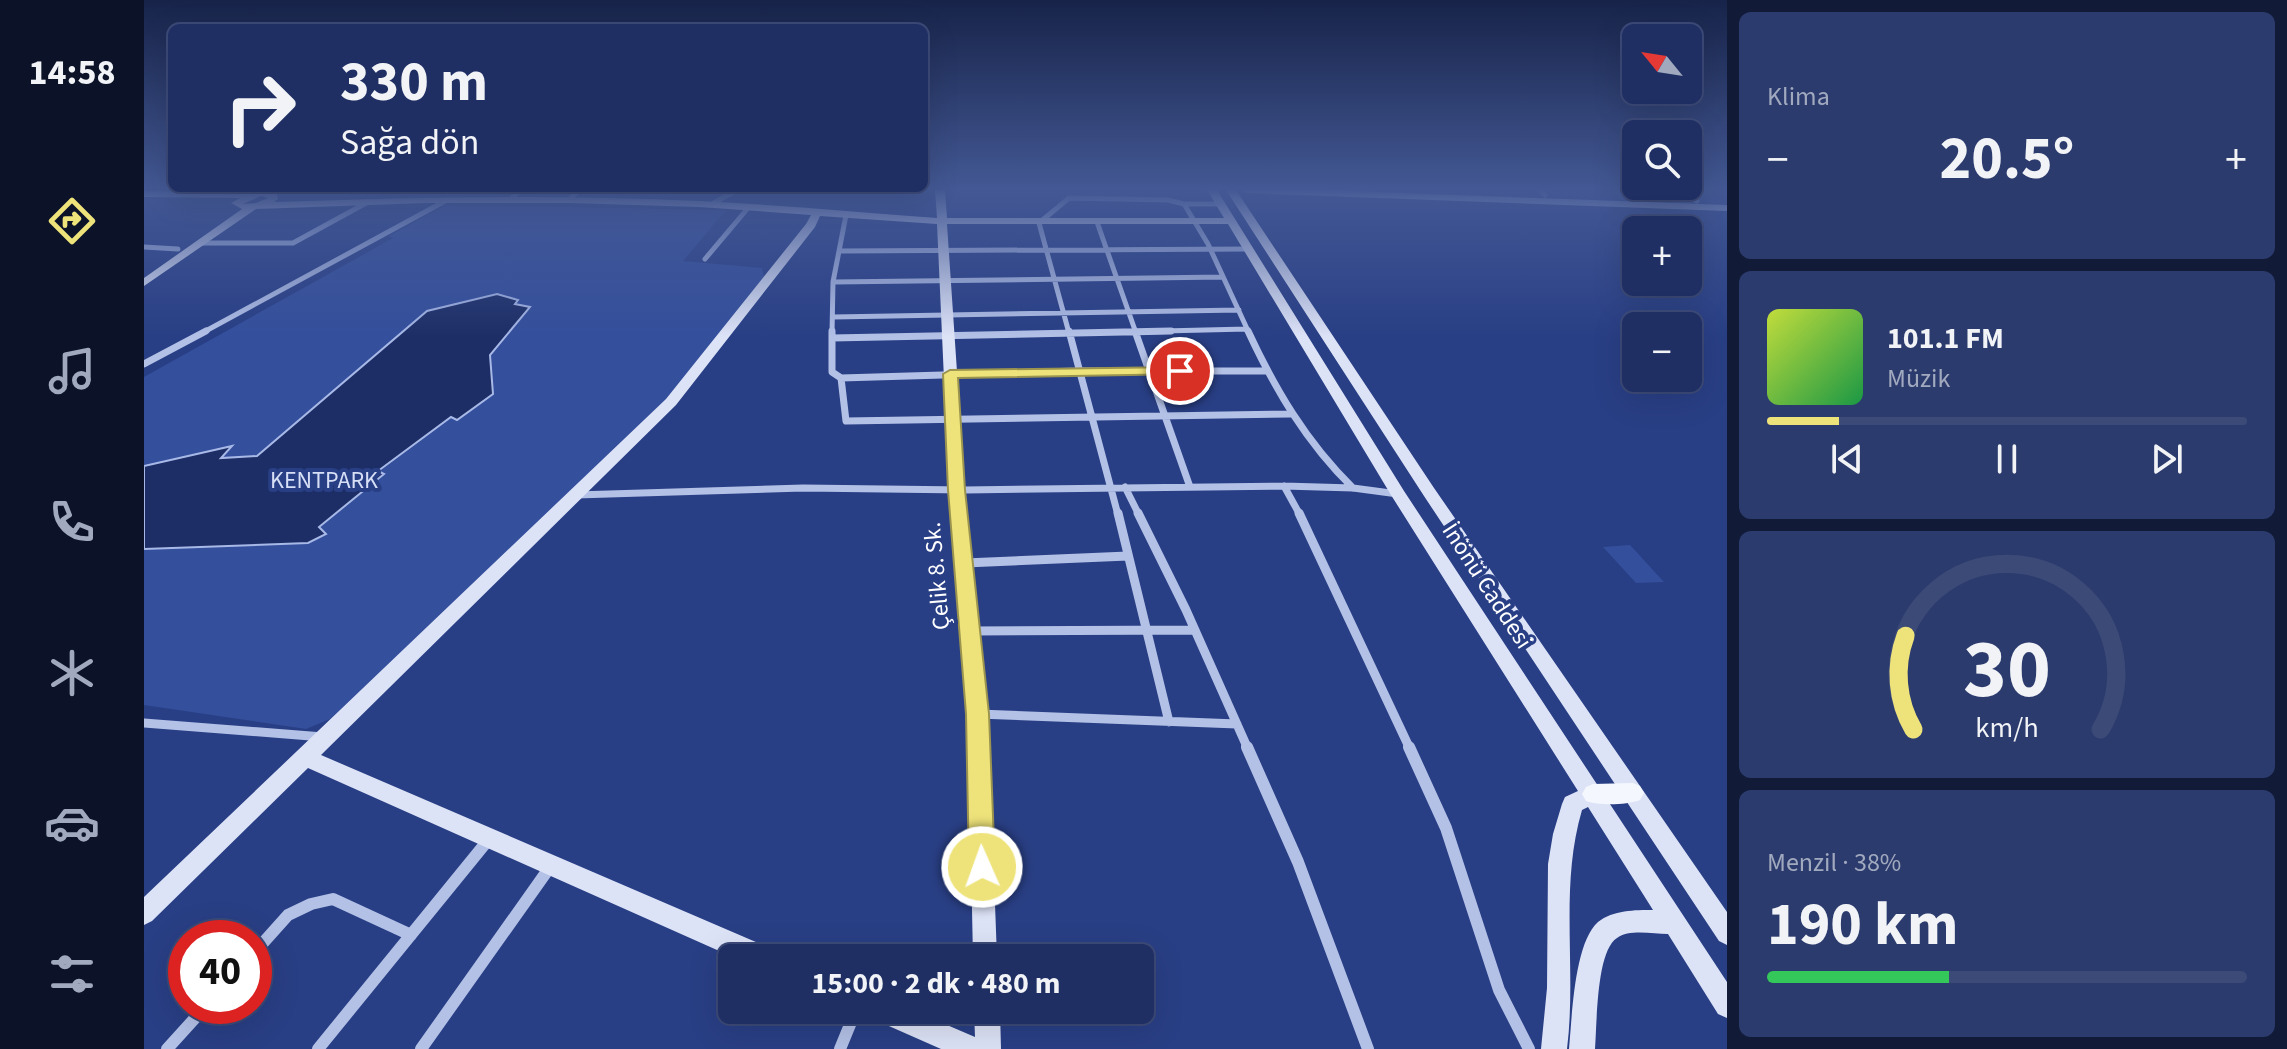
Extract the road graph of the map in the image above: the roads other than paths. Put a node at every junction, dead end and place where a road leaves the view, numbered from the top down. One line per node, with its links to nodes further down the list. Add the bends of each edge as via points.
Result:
1 (200, 239): 16 (street)
2 (201, 239): 30 (street)
3 (219, 239): 4 (street, via 293,243)
4 (300, 239)
5 (375, 239): 41 (street)
6 (722, 239): 23 (street)
7 (800, 239): 57 (street, via 671,402)
8 (841, 239): 22 (street)
9 (942, 239): 20 (street, Çelik 8. Sk.)
10 (1044, 239): 21 (street)
11 (1102, 239): 17 (street)
12 (1206, 239): 18 (street)
13 (1241, 239): 19 (street, İnönü Caddesi)
14 (1270, 239): 70 (street, İnönü Caddesi, via 1429,492)
15 (144, 247): 16 (street)
16 (178, 249): 24 (street)
17 (1105, 249): 18 (street); 21 (street); 26 (street)
18 (1211, 249): 19 (street); 25 (street)
19 (1247, 249): 58 (street, İnönü Caddesi)
20 (943, 250): 21 (street); 22 (street); 27 (street, Çelik 8. Sk.)
21 (1047, 250): 28 (street)
22 (839, 251): 29 (street)
23 (705, 259)
24 (144, 273)
25 (1223, 277): 26 (street); 31 (street)
26 (1115, 279): 28 (street); 32 (street)
27 (945, 280): 28 (street); 29 (street); 34 (street, Çelik 8. Sk.)
28 (1055, 280): 33 (street)
29 (833, 282): 35 (street)
30 (144, 283)
31 (1239, 310): 32 (street); 36 (street)
32 (1127, 312): 33 (street); 37 (street)
33 (1064, 313): 34 (street); 38 (street)
34 (947, 314): 35 (street); 39 (street, Çelik 8. Sk.)
35 (833, 317): 40 (street)
36 (1247, 329): 37 (street); 44 (street)
37 (1135, 331): 38 (street); 43 (street)
38 (1069, 333): 39 (street); 42 (street)
39 (948, 336): 40 (street); 45 (street, Çelik 8. Sk.)
40 (832, 338): 46 (street, via 832,372)
41 (144, 364)
42 (1079, 371): 43 (street); 45 (street); 48 (street)
43 (1151, 371): 44 (street); 49 (street)
44 (1268, 371): 47 (street)
45 (950, 374): 46 (street); 50 (street, Çelik 8. Sk.)
46 (841, 378): 50 (street, via 846,421)
47 (1290, 414): 49 (street); 55 (street, via 1322,459)
48 (1091, 415): 49 (street); 50 (street); 52 (street)
49 (1167, 415): 54 (street)
50 (953, 420): 56 (street, Çelik 8. Sk.)
51 (1284, 486): 54 (street); 55 (street); 93 (street, via 1446,828 1499,990)
52 (1110, 487): 53 (street); 56 (street); 59 (street)
53 (1125, 487): 54 (street); 61 (street)
54 (1190, 487)
55 (1353, 488): 58 (street)
56 (957, 490): 57 (street, via 774,488); 60 (street, Çelik 8. Sk.)
57 (575, 495): 68 (street)
58 (1399, 495): 71 (street, İnönü Caddesi)
59 (1128, 556): 60 (street); 63 (street)
60 (963, 563): 62 (street, Çelik 8. Sk.)
61 (1195, 630): 63 (street); 67 (street)
62 (970, 631): 63 (street); 64 (street, Çelik 8. Sk.)
63 (1147, 632): 65 (street)
64 (978, 714): 65 (street); 80 (street, Çelik 8. Sk.)
65 (1169, 722): 67 (street)
66 (144, 723): 68 (street)
67 (1237, 724): 92 (street, via 1298,862)
68 (325, 737): 69 (street)
69 (304, 757): 72 (street); 74 (street)
70 (1633, 793): 71 (main road); 77 (street, İnönü Caddesi)
71 (1593, 794): 75 (street, İnönü Caddesi); 94 (street, via 1573,804 1564,827)
72 (490, 838): 73 (street); 78 (street)
73 (552, 865): 79 (street); 88 (street)
74 (144, 913)
75 (1674, 922): 81 (street, İnönü Caddesi); 95 (street, via 1608,928 1600,938 1593,954)
76 (272, 933): 78 (street, via 288,915 333,899)
77 (1727, 933)
78 (411, 935): 87 (street)
79 (731, 944)
80 (985, 944)
81 (1727, 1005)
82 (190, 1024): 86 (street)
83 (850, 1024): 89 (street)
84 (914, 1024): 90 (street)
85 (987, 1024): 91 (street)
86 (167, 1049)
87 (318, 1049)
88 (421, 1049)
89 (840, 1049)
90 (971, 1049)
91 (988, 1049)
92 (1368, 1049)
93 (1529, 1049)
94 (1554, 1049)
95 (1582, 1049)

